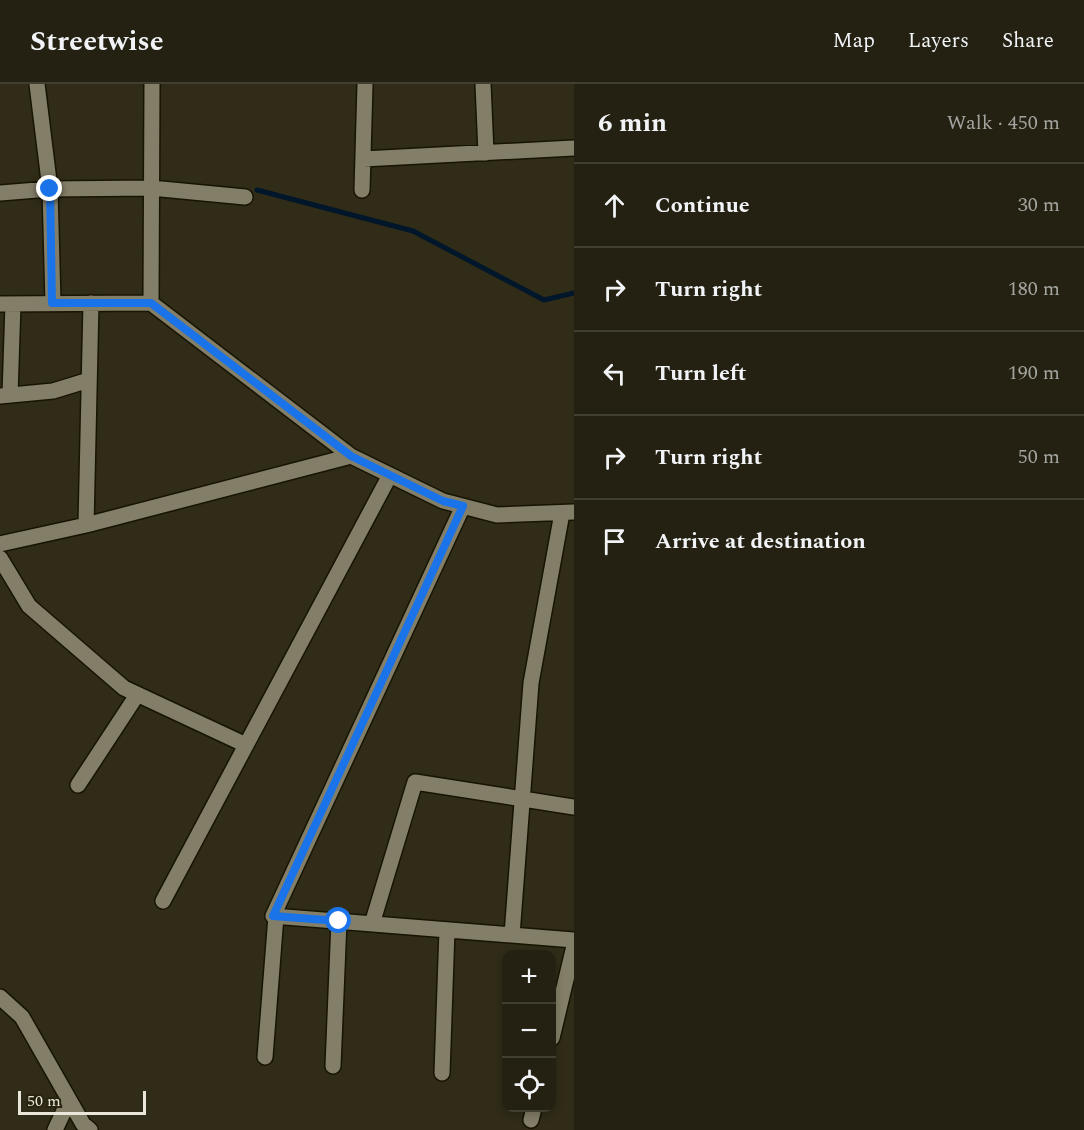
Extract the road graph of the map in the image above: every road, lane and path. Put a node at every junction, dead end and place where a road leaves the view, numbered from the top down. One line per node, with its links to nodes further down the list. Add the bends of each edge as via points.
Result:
1 (37, 84): 9 (street)
2 (152, 84): 8 (street)
3 (365, 84): 7 (street)
4 (483, 84): 6 (street)
5 (574, 148): 6 (street)
6 (486, 153): 7 (street)
7 (363, 159): 10 (street)
8 (151, 188): 9 (street); 12 (street); 15 (street)
9 (50, 189): 11 (street); 13 (street)
10 (362, 190)
11 (0, 194)
12 (245, 197)
13 (52, 303): 14 (street); 16 (street)
14 (91, 303): 15 (street); 17 (street)
15 (151, 303): 19 (street)
16 (7, 304): 18 (street)
17 (89, 380): 18 (street, via 53,391); 23 (street)
18 (5, 396)
19 (351, 456): 20 (street); 23 (street)
20 (390, 475): 21 (street, via 443,501); 27 (street)
21 (463, 506): 22 (street, via 497,515); 32 (street)
22 (568, 512): 29 (street, via 531,682)
23 (86, 525): 24 (street)
24 (0, 544)
25 (0, 558): 26 (street, via 28,606)
26 (137, 695): 27 (street); 28 (street)
27 (246, 745): 31 (street)
28 (78, 785)
29 (522, 799): 30 (street); 34 (street, via 415,782); 36 (street)
30 (574, 807)
31 (163, 901)
32 (276, 916): 33 (street); 41 (street)
33 (339, 921): 34 (street); 42 (street)
34 (372, 924): 35 (street)
35 (447, 930): 36 (street); 43 (street)
36 (512, 935): 37 (street)
37 (574, 940)
38 (574, 946): 40 (street)
39 (0, 997): 44 (street, via 22,1017)
40 (556, 1021)
41 (266, 1057)
42 (333, 1066)
43 (442, 1073)
44 (69, 1100): 45 (street); 46 (street)
45 (55, 1130)
46 (90, 1130)

